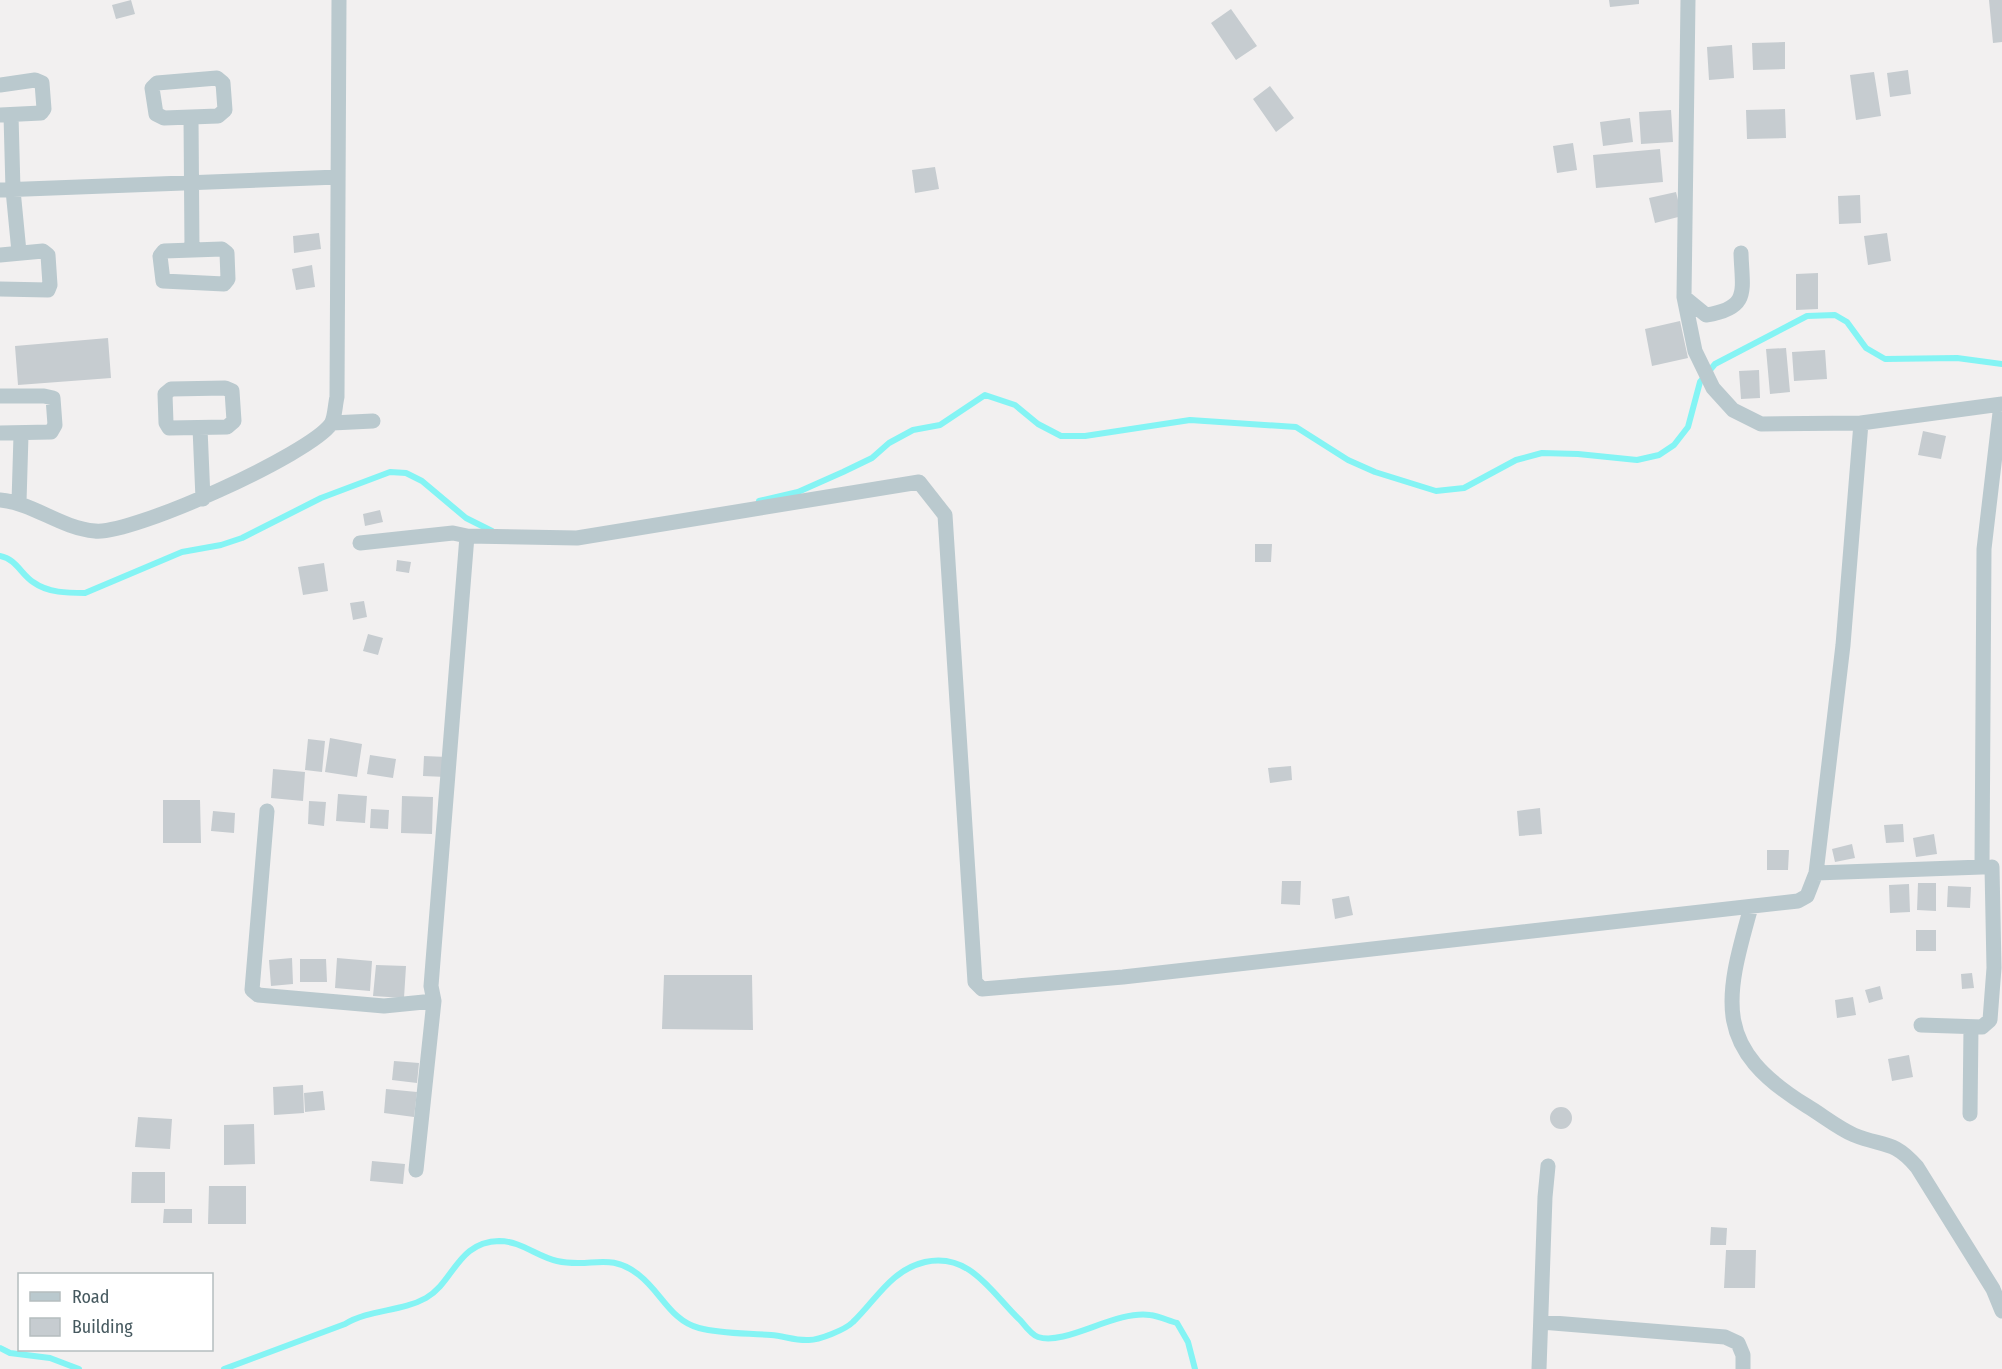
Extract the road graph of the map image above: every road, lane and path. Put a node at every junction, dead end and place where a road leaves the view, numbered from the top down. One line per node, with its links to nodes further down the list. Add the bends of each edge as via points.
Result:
1 (339, 0): 6 (street)
2 (1688, 0): 14 (street)
3 (0, 85): 4 (street, via 35,80 42,83 41,112)
4 (6, 115): 8 (street)
5 (191, 117): 5 (street, via 218,116 225,110 223,83 217,78 157,83 152,88 156,114 164,118); 7 (street)
6 (338, 177): 7 (street); 18 (street, via 337,397)
7 (191, 183): 8 (street); 9 (street)
8 (7, 190): 10 (street)
9 (192, 250): 9 (street, via 164,251 160,256 163,281 224,284 228,279 227,253 222,249)
10 (19, 252): 12 (street); 13 (street, via 43,251 48,255 51,285 48,290)
11 (1741, 253): 14 (street, via 1743,296 1734,308 1706,315)
12 (0, 255)
13 (0, 289)
14 (1684, 297): 19 (street, via 1695,351 1713,388 1733,410 1761,424)
15 (0, 396): 22 (street, via 53,398 55,425 51,432)
16 (2002, 404): 19 (street); 29 (street, via 1984,549)
17 (373, 422): 18 (street)
18 (332, 423): 23 (street, via 316,439)
19 (1861, 423): 30 (street, via 1843,645)
20 (200, 428): 20 (street, via 227,427 234,421 232,391 171,389 165,394 166,423 170,428); 23 (street)
21 (0, 433): 22 (street)
22 (21, 435): 25 (street)
23 (203, 499): 25 (street, via 128,527 97,532 70,527)
24 (0, 500): 25 (street)
25 (19, 502)
26 (467, 536): 27 (street); 31 (street, via 577,538 919,482 945,515 975,982 982,989 1123,978); 33 (street, via 431,986)
27 (360, 543)
28 (267, 811): 33 (street, via 252,990 258,995 384,1006)
29 (1992, 867): 30 (street); 32 (street)
30 (1816, 873): 31 (street, via 1807,896 1798,901)
31 (1750, 906): 39 (street, via 1734,975 1731,1011 1735,1035 1749,1058 1770,1080 1854,1135 1889,1144 1905,1153 1993,1289)
32 (1998, 968): 35 (street, via 1990,1020 1982,1027)
33 (434, 1001): 38 (street)
34 (1921, 1025): 35 (street)
35 (1971, 1027): 36 (street)
36 (1970, 1114)
37 (1548, 1166): 40 (street)
38 (416, 1170)
39 (2002, 1311)
40 (1541, 1322): 41 (street); 42 (street, via 1725,1337 1738,1343)
41 (1539, 1369)
42 (1743, 1369)

